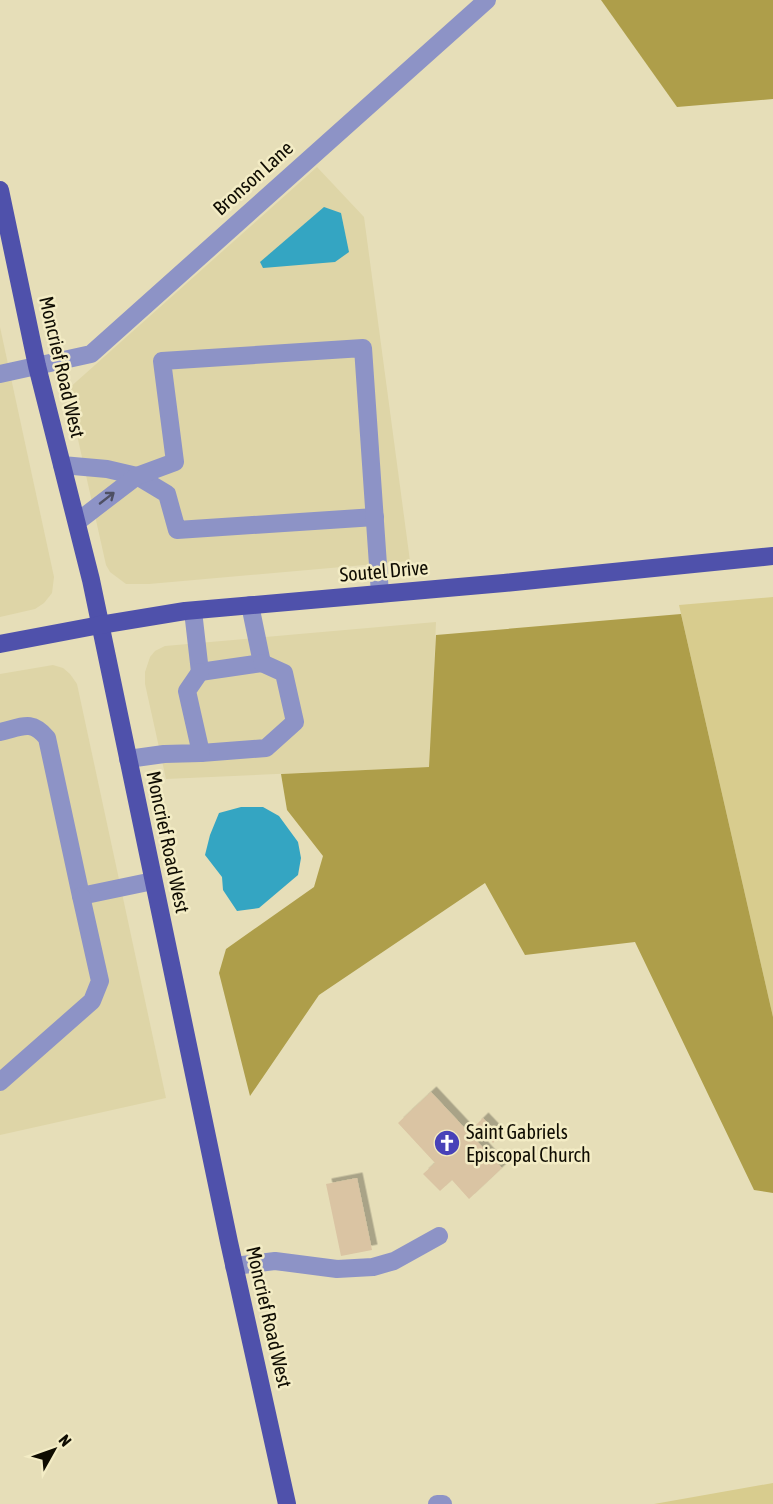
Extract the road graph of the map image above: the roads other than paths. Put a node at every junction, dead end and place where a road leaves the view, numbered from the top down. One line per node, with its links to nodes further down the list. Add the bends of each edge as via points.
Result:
1 (487, 0): 3 (street, Bronson Lane, via 91,354)
2 (0, 190): 3 (main road, Moncrief Road West)
3 (37, 366): 4 (street, Bronson Lane); 6 (main road, Moncrief Road West)
4 (0, 374)
5 (175, 462): 7 (street); 8 (street); 9 (street, via 162,361 363,348)
6 (63, 465): 7 (street); 10 (main road, Moncrief Road West)
7 (137, 476): 8 (street); 10 (street, one-way to 7)
8 (167, 494): 9 (street, via 177,530)
9 (375, 517): 12 (street)
10 (77, 522): 15 (main road, Moncrief Road West)
11 (773, 556): 12 (main road, Soutel Drive)
12 (380, 594): 13 (main road, Soutel Drive)
13 (250, 605): 14 (main road, Soutel Drive); 17 (street)
14 (193, 610): 15 (main road, Soutel Drive); 18 (street)
15 (100, 625): 16 (main road, Soutel Drive); 21 (main road, Moncrief Road West)
16 (0, 644)
17 (262, 663): 18 (street); 20 (street, via 284,673 295,722 266,748)
18 (200, 672): 20 (street, via 188,691)
19 (0, 732): 23 (street, via 31,725 47,738)
20 (201, 753): 21 (street)
21 (128, 759): 22 (main road, Moncrief Road West)
22 (153, 881): 23 (street); 26 (main road, Moncrief Road West)
23 (81, 896): 24 (street, via 100,981 92,1001)
24 (0, 1082)
25 (439, 1236): 26 (street, via 394,1261 373,1267 337,1269 275,1261)
26 (234, 1266): 27 (main road, Moncrief Road West)
27 (287, 1504)
28 (437, 1504): 29 (street)
29 (443, 1504)

